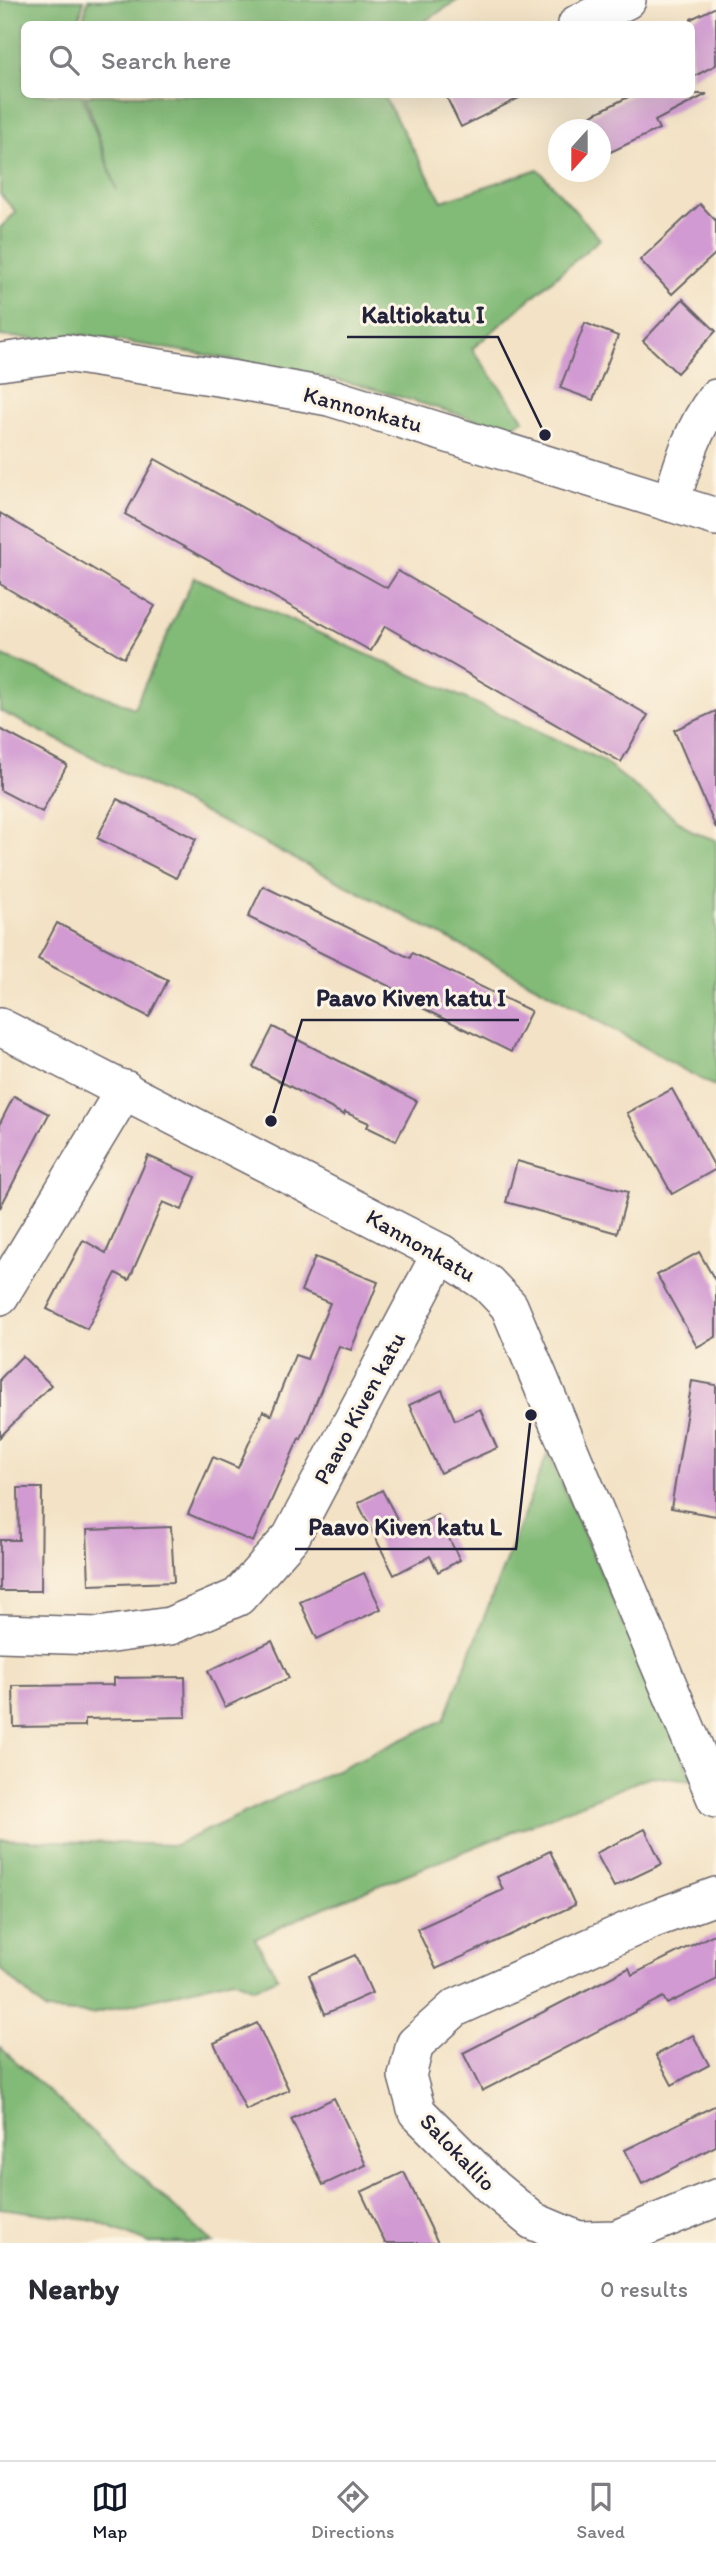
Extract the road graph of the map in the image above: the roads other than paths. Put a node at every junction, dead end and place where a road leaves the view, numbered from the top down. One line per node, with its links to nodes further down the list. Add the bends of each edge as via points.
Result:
1 (627, 0): 2 (street)
2 (583, 21)
3 (0, 362): 5 (street, Kannonkatu, via 65,354 329,397)
4 (716, 398): 5 (street, via 700,422)
5 (671, 503): 6 (street, Kannonkatu)
6 (716, 517)
7 (0, 1027): 8 (street, Kannonkatu)
8 (125, 1089): 9 (street, Kannonkatu); 10 (street)
9 (441, 1252): 11 (street, Paavo Kiven katu, via 291,1537 238,1597 170,1626 98,1636); 12 (street, Kannonkatu, via 488,1284 509,1306)
10 (0, 1296)
11 (0, 1633)
12 (716, 1799)
13 (716, 1896): 14 (street, Salokallio, via 651,1920 455,2008 415,2044 407,2076 417,2112 493,2188 533,2221 578,2240 616,2239)
14 (716, 2198)

